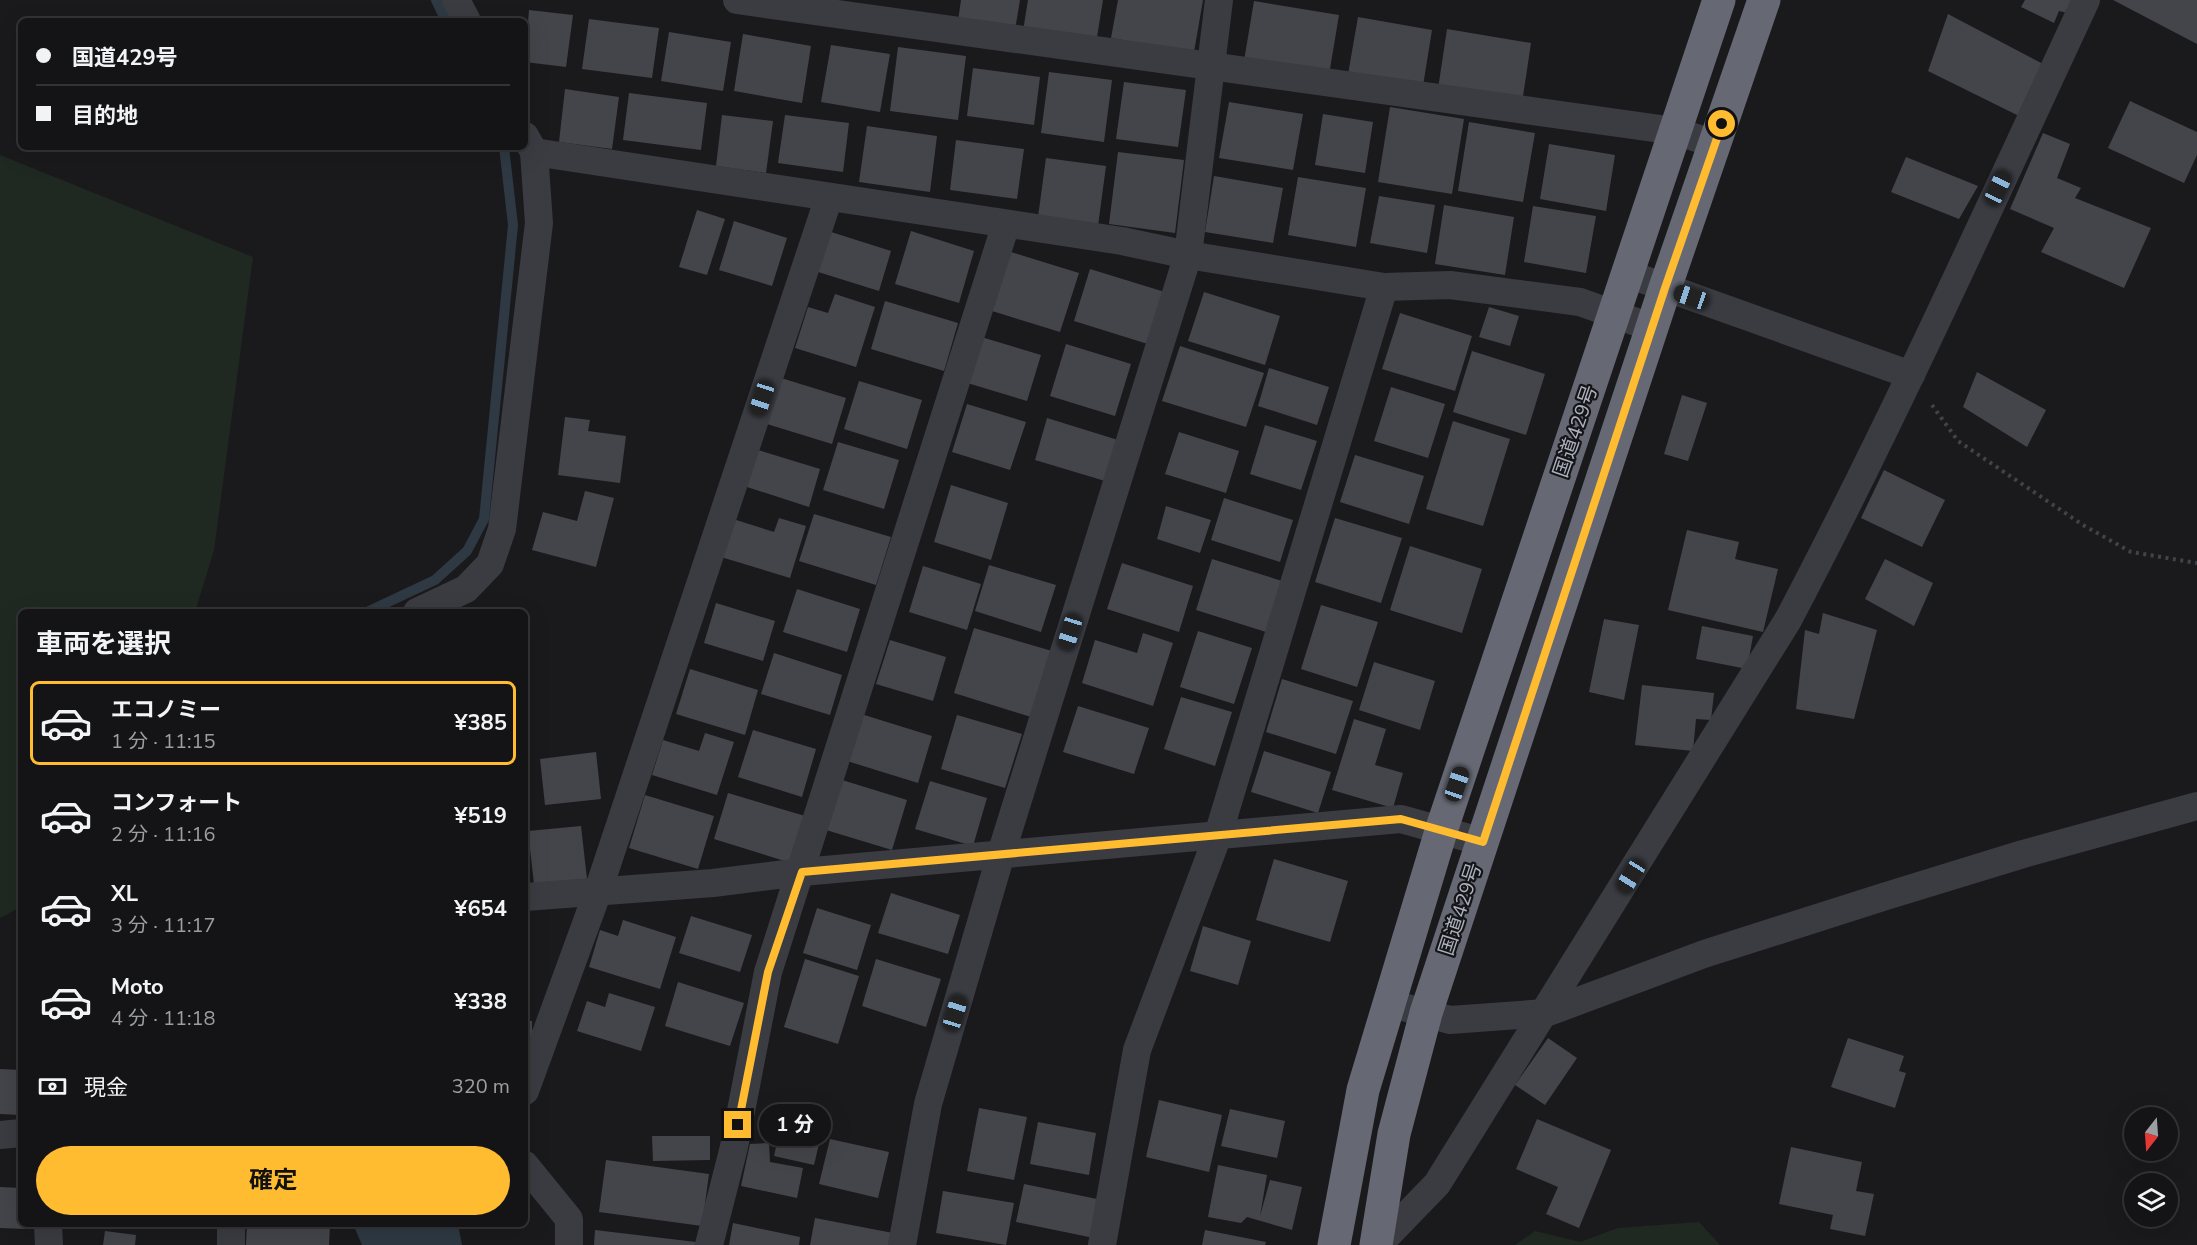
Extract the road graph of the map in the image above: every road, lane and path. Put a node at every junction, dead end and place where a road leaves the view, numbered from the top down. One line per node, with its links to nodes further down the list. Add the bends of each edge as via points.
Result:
1 (456, 0): 7 (street)
2 (737, 0): 8 (street)
3 (1219, 0): 8 (street)
4 (1719, 0): 9 (highway, 国道429号)
5 (1764, 0): 11 (highway, 国道429号)
6 (2086, 0): 20 (street)
7 (465, 18)
8 (1211, 65): 9 (street); 14 (street)
9 (1675, 131): 11 (street); 15 (highway, 国道429号)
10 (529, 144): 12 (street); 22 (street, via 538,223 502,529 490,564 466,589)
11 (1715, 144): 17 (highway, 国道429号)
12 (829, 197): 13 (street); 29 (street)
13 (1006, 224): 14 (street); 28 (street)
14 (1188, 255): 16 (street); 27 (street)
15 (1628, 274): 17 (street); 18 (highway, 国道429号)
16 (1384, 287): 18 (street, via 1450,285 1580,302); 25 (street)
17 (1665, 288): 19 (highway, 国道429号); 20 (street)
18 (1615, 313): 19 (street); 24 (highway, 国道429号)
19 (1653, 328): 26 (highway, 国道429号)
20 (1911, 375): 21 (path, via 1958,441 2026,488 2131,552); 33 (street, via 1788,620)
21 (2197, 563)
22 (423, 609)
23 (2197, 806): 33 (street, via 1883,897 1704,954)
24 (1442, 828): 25 (street, via 1401,819); 26 (street); 31 (highway, 国道429号)
25 (1218, 835): 27 (street); 45 (street, via 1137,1050)
26 (1483, 842): 32 (highway, 国道429号)
27 (1001, 854): 28 (street); 44 (street, via 928,1104)
28 (802, 872): 29 (street); 43 (street, via 768,972 734,1147)
29 (598, 891): 30 (street); 34 (street)
30 (528, 897)
31 (1389, 1003): 32 (street); 46 (highway, 国道429号, via 1363,1090)
32 (1426, 1013): 33 (street, via 1450,1020); 47 (highway, 国道429号, via 1394,1134)
33 (1546, 1013): 47 (street, via 1437,1184)
34 (528, 1083)
35 (18, 1133): 36 (street)
36 (0, 1135)
37 (528, 1169): 42 (street, via 569,1219)
38 (48, 1227): 40 (street)
39 (231, 1227): 41 (street)
40 (49, 1245)
41 (231, 1245)
42 (569, 1245)
43 (709, 1245)
44 (902, 1245)
45 (1102, 1245)
46 (1334, 1245)
47 (1377, 1245)

